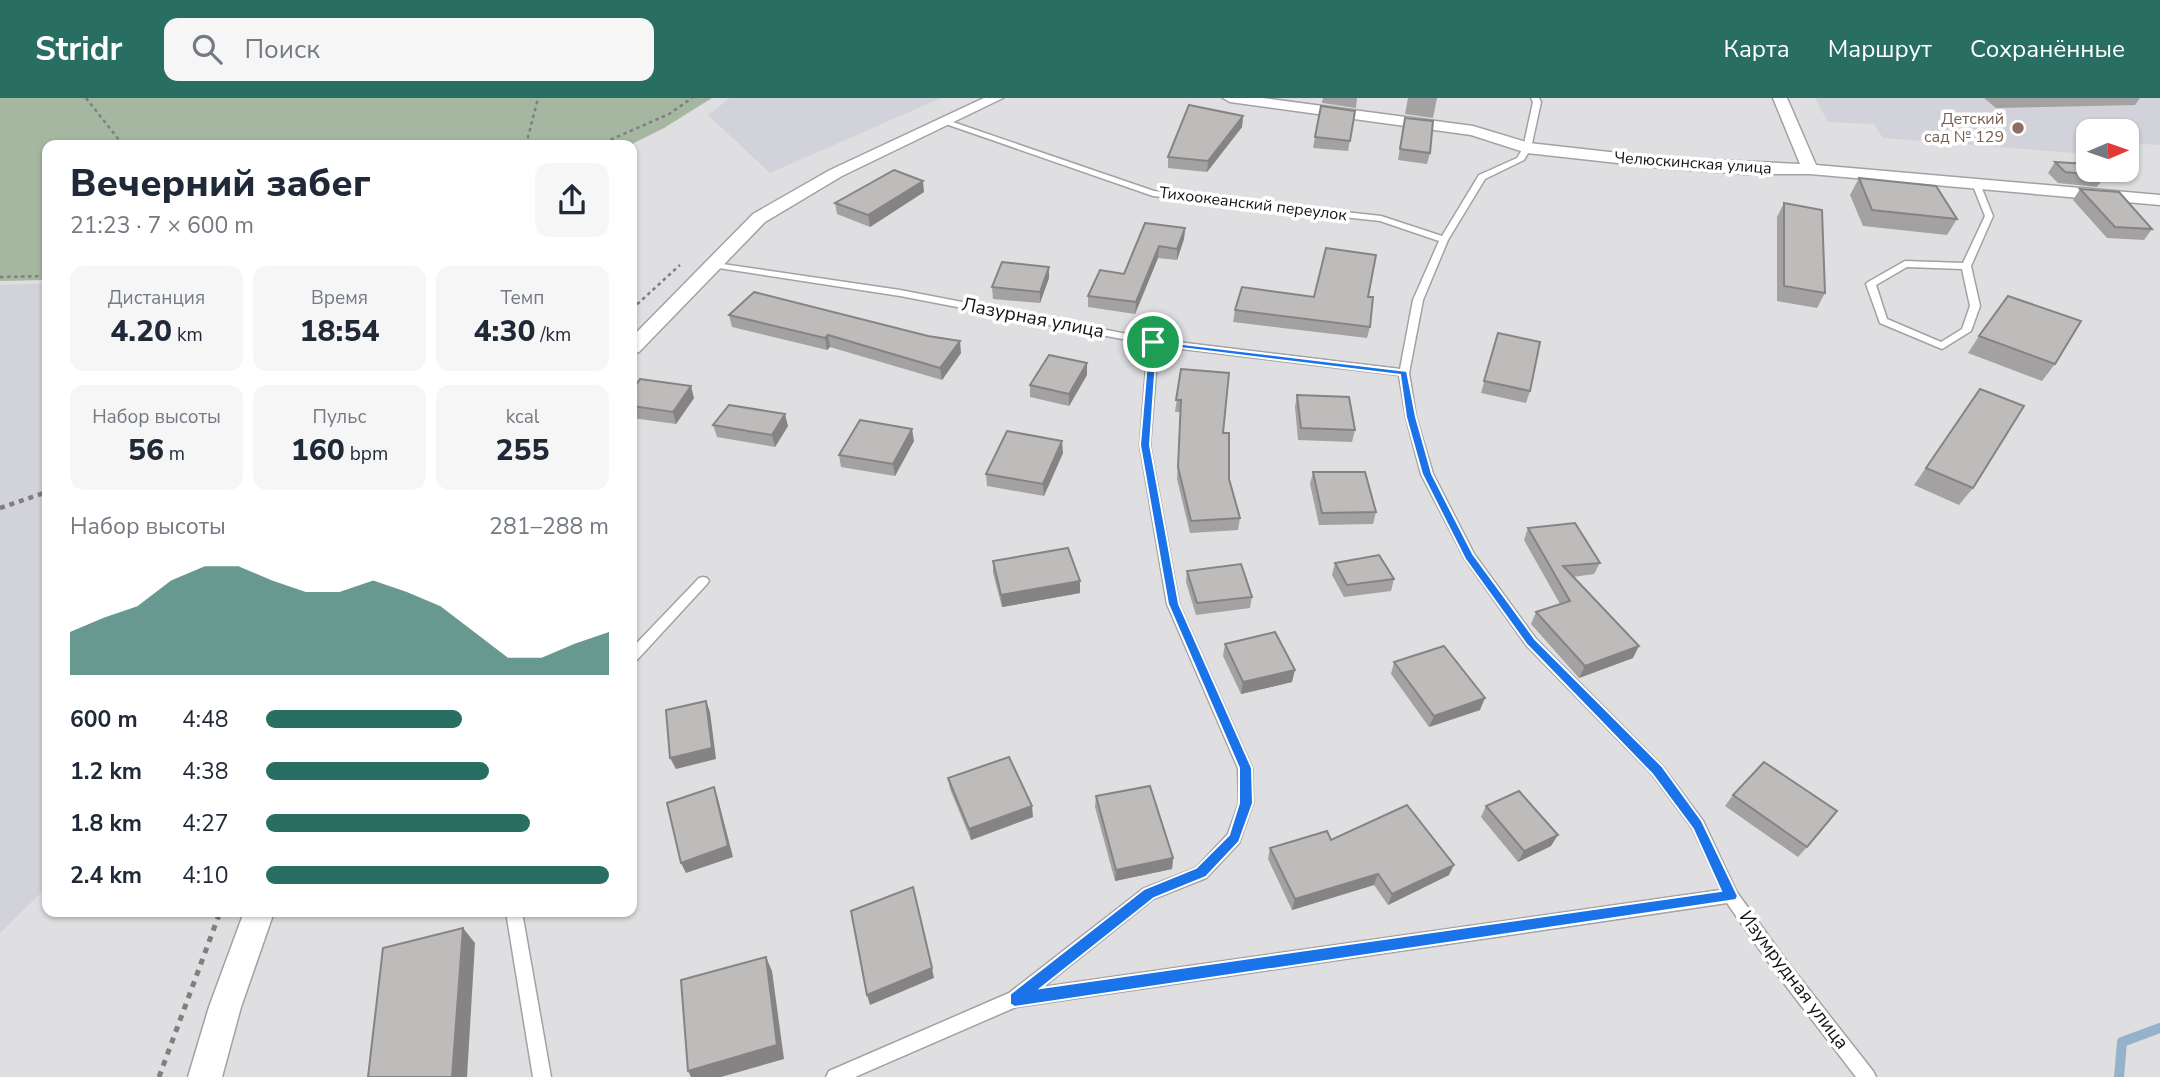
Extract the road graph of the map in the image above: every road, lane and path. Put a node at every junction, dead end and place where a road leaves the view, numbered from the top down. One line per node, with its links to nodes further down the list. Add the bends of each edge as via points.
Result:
1 (86, 98): 9 (path)
2 (538, 98): 10 (path)
3 (692, 98): 11 (path, via 669,114)
4 (996, 98): 8 (street)
5 (1230, 98): 12 (street, Челюскинская улица, via 1473,131)
6 (1535, 98): 12 (lane)
7 (1780, 98): 13 (street)
8 (944, 122): 16 (lane, Тихоокеанский переулок, via 1153,193 1381,219); 17 (street, via 836,173 760,218)
9 (119, 140)
10 (527, 140)
11 (610, 140)
12 (1527, 148): 13 (street, Челюскинская улица, via 1677,164); 16 (lane, Изумрудная улица, via 1520,160 1482,177)
13 (1810, 169): 14 (street, Челюскинская улица)
14 (1977, 186): 15 (street, Челюскинская улица); 18 (lane, via 1989,216)
15 (2160, 200)
16 (1444, 240): 23 (lane, Изумрудная улица, via 1418,300)
17 (712, 264): 21 (lane, Лазурная улица, via 900,293); 22 (street)
18 (1966, 266): 18 (lane, via 1975,306 1966,331 1942,346 1883,321 1871,284 1905,264)
19 (42, 276): 20 (path)
20 (0, 277)
21 (1153, 342): 23 (lane, Лазурная улица); 32 (lane, via 1145,445 1173,604 1245,768 1246,803 1234,838 1201,873 1149,894)
22 (637, 343)
23 (1404, 373): 28 (lane, Изумрудная улица, via 1427,474 1469,556 1531,642 1657,770 1698,825)
24 (42, 494): 25 (path)
25 (0, 508)
26 (702, 580): 27 (lane)
27 (637, 651)
28 (1731, 896): 32 (lane); 37 (lane, Изумрудная улица)
29 (218, 917): 33 (path)
30 (257, 917): 34 (street)
31 (515, 917): 35 (lane)
32 (1015, 999): 36 (lane)
33 (159, 1077)
34 (205, 1077)
35 (542, 1077)
36 (835, 1077)
37 (1867, 1077)

